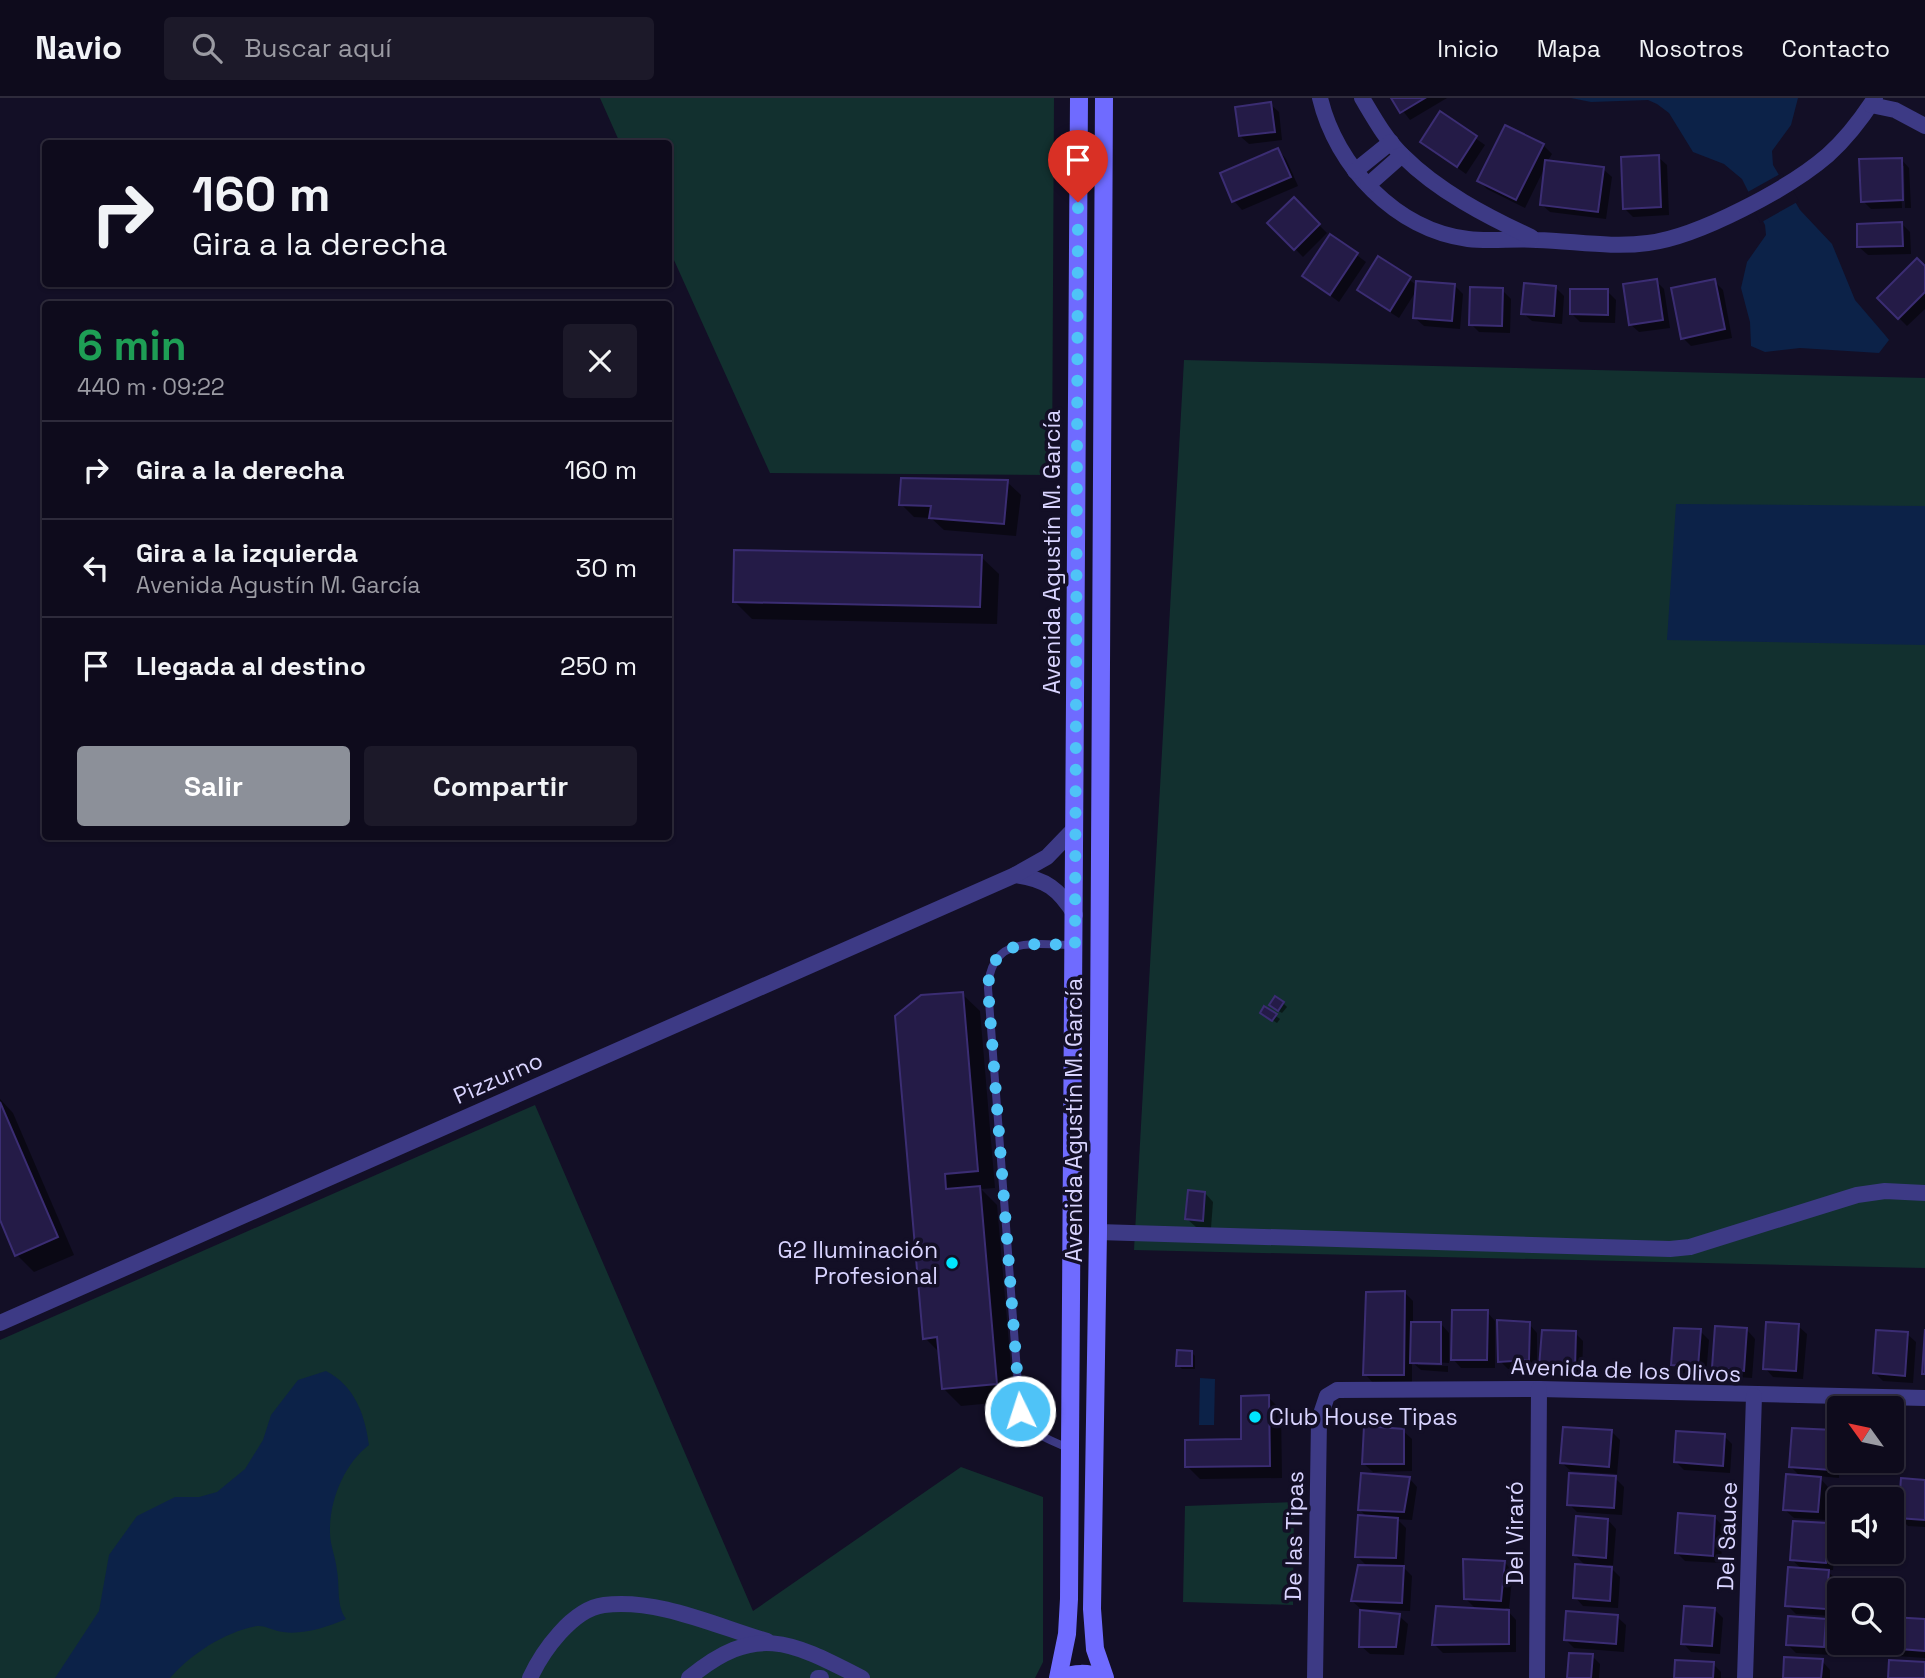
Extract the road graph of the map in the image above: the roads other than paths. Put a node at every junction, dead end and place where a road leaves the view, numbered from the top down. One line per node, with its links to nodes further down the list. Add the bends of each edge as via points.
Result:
1 (1079, 98): 12 (main road, Avenida Agustín M. García)
2 (1104, 98): 17 (main road, Avenida Agustín M. García)
3 (1320, 98): 9 (street, via 1331,137)
4 (1362, 98): 7 (street)
5 (1873, 102): 6 (street); 11 (street, via 1828,155 1739,210 1679,236 1650,243 1599,245)
6 (1925, 126)
7 (1391, 142): 8 (street); 9 (street)
8 (1402, 155): 10 (street); 11 (street, via 1454,195)
9 (1355, 171): 10 (street)
10 (1368, 185): 11 (street, via 1395,208 1442,233 1469,239)
11 (1536, 240)
12 (1076, 828): 13 (street, Pizzurno, via 1047,857); 14 (main road, Avenida Agustín M. García)
13 (1015, 875): 14 (street, via 1052,885); 18 (street, Pizzurno)
14 (1075, 915): 15 (main road, Avenida Agustín M. García)
15 (1075, 945): 23 (main road, Avenida Agustín M. García); 23 (lane, via 1026,945 1000,953 992,962 988,988 1020,1411 1029,1428)
16 (1925, 1193): 17 (street, via 1857,1195 1690,1247 1670,1249)
17 (1098, 1233): 29 (main road, Avenida Agustín M. García, via 1093,1609)
18 (0, 1323)
19 (1539, 1389): 20 (street, Avenida de los Olivos, via 1349,1388); 21 (street, Avenida de los Olivos); 31 (street, Del Viraró)
20 (1327, 1396): 30 (street, De las Tipas, via 1319,1420)
21 (1754, 1396): 22 (street, Avenida de los Olivos); 32 (street, Del Sauce)
22 (1925, 1398)
23 (1071, 1450): 28 (main road, Avenida Agustín M. García, via 1069,1611)
24 (767, 1641): 25 (street, via 648,1606 602,1605 570,1623 543,1650); 26 (street, via 737,1646); 27 (street, via 793,1646)
25 (530, 1678)
26 (689, 1678)
27 (862, 1678)
28 (1059, 1678): 29 (main road, via 1082,1674)
29 (1104, 1678)
30 (1315, 1678)
31 (1537, 1678)
32 (1745, 1678)

